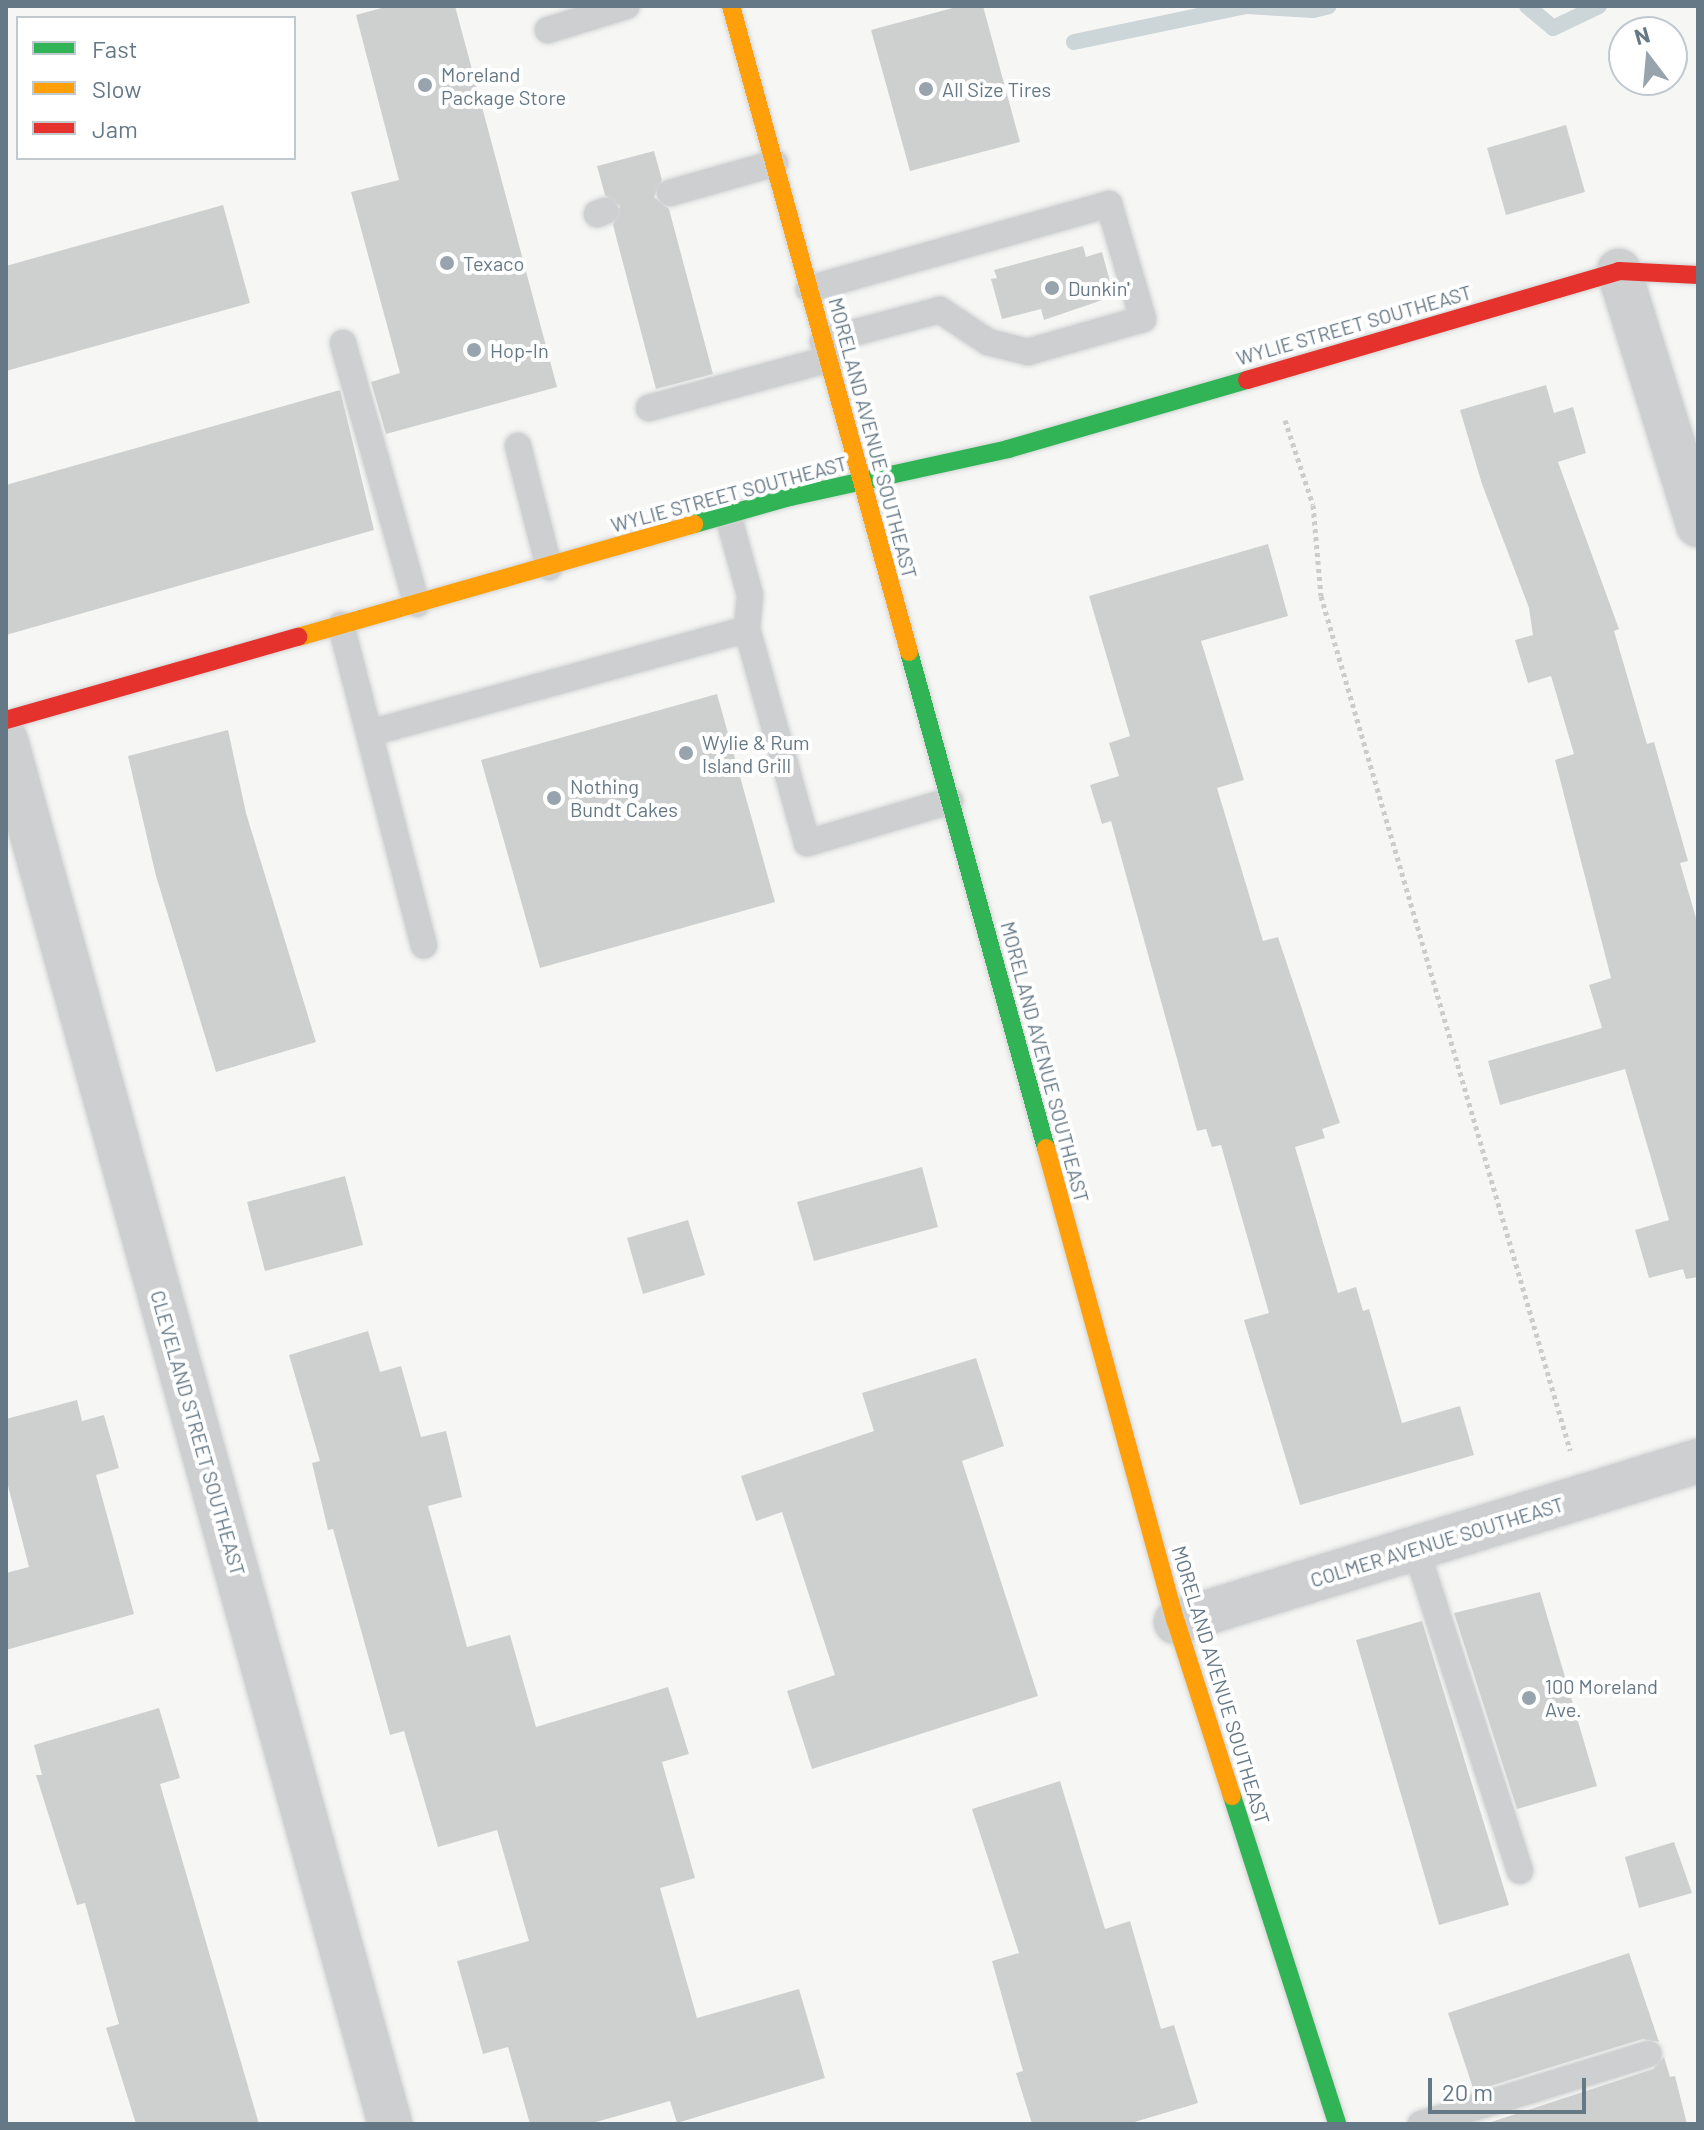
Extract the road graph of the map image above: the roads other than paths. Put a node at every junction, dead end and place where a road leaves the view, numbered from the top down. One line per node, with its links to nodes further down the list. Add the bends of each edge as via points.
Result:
1 (626, 6): 3 (lane)
2 (731, 6): 4 (main road, MORELAND AVENUE SOUTHEAST)
3 (548, 30)
4 (775, 163): 5 (lane); 8 (main road, MORELAND AVENUE SOUTHEAST)
5 (670, 193)
6 (1619, 271): 7 (main road, WYLIE STREET SOUTHEAST); 13 (main road, WYLIE STREET SOUTHEAST, via 1008,449); 15 (street)
7 (1698, 275)
8 (809, 289): 10 (main road, MORELAND AVENUE SOUTHEAST); 10 (lane, via 1109,204 1143,319 1028,352 988,342 940,310)
9 (343, 343): 17 (lane)
10 (826, 350): 11 (lane); 13 (main road, MORELAND AVENUE SOUTHEAST)
11 (649, 408)
12 (518, 446): 16 (lane)
13 (862, 481): 14 (main road, WYLIE STREET SOUTHEAST); 23 (main road, MORELAND AVENUE SOUTHEAST)
14 (728, 515): 16 (main road, WYLIE STREET SOUTHEAST); 19 (lane, via 750,595)
15 (1698, 525)
16 (549, 567): 17 (main road, WYLIE STREET SOUTHEAST)
17 (417, 604): 18 (main road, WYLIE STREET SOUTHEAST)
18 (341, 625): 20 (main road, WYLIE STREET SOUTHEAST); 21 (lane)
19 (747, 629): 21 (lane); 23 (lane, via 807,843)
20 (6, 720)
21 (370, 733): 24 (lane)
22 (6, 741): 30 (street, CLEVELAND STREET SOUTHEAST)
23 (950, 801): 27 (main road, MORELAND AVENUE SOUTHEAST)
24 (424, 945)
25 (1698, 1461): 26 (street, COLMER AVENUE SOUTHEAST)
26 (1416, 1549): 27 (street, COLMER AVENUE SOUTHEAST); 28 (lane)
27 (1176, 1622): 31 (main road, MORELAND AVENUE SOUTHEAST)
28 (1520, 1871)
29 (1648, 2054): 32 (lane)
30 (390, 2124)
31 (1337, 2124)
32 (1421, 2124)

